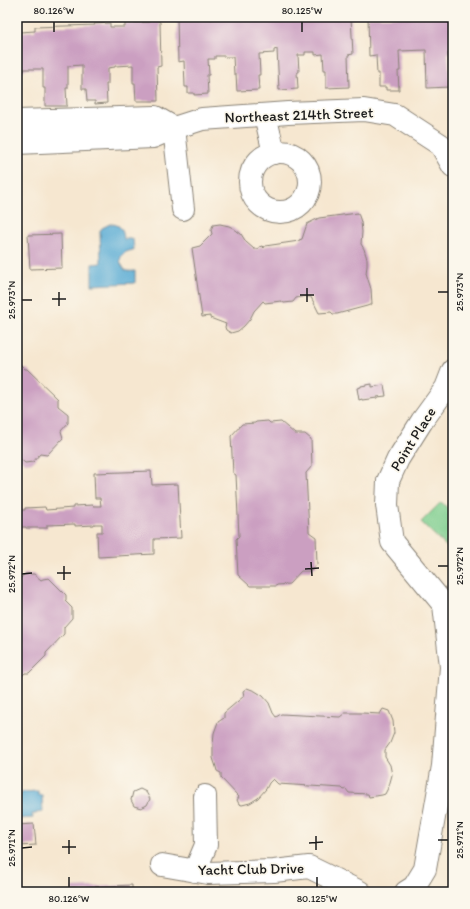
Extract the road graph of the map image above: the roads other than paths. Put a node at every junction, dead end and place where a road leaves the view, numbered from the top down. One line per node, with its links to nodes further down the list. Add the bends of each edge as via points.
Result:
1 (265, 115): 3 (street, Northeast 214th Street, via 202,119); 4 (street, Northeast 214th Street, via 364,110 395,115); 6 (street)
2 (17, 121): 3 (street, via 155,117)
3 (174, 128): 5 (street, Northeast 214th Street, via 153,137); 8 (street)
4 (447, 139): 7 (street)
5 (17, 143)
6 (274, 153)
7 (453, 166)
8 (183, 209)
9 (453, 370): 14 (street, Point Place, via 446,388 398,459 388,481 387,505 392,542 444,605 451,667 444,766 425,869 414,887)
10 (204, 796): 12 (street, via 206,845)
11 (162, 865): 12 (street, Yacht Club Drive)
12 (195, 871): 13 (street, Yacht Club Drive, via 274,871 309,867)
13 (360, 892)
14 (406, 892)

